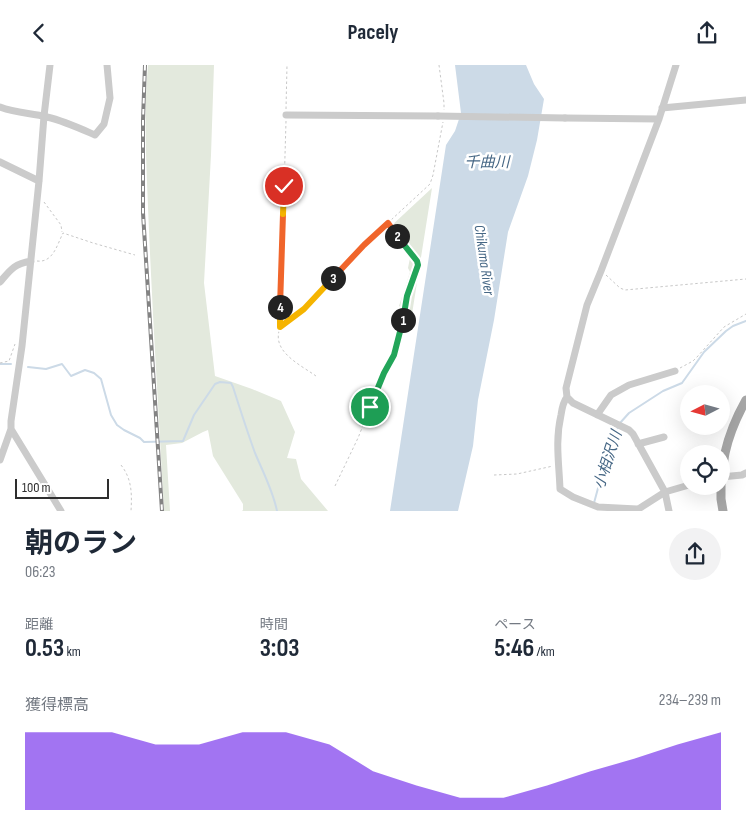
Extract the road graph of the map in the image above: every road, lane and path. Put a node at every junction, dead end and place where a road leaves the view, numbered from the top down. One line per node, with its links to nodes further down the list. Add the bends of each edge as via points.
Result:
1 (50, 65): 10 (street)
2 (107, 65): 10 (street, via 110,98 104,124 95,135)
3 (287, 65): 9 (path)
4 (439, 65): 11 (path, via 444,103)
5 (676, 65): 8 (street)
6 (746, 100): 8 (street)
7 (0, 107): 10 (street)
8 (662, 108): 12 (street)
9 (286, 115): 11 (street); 24 (path)
10 (44, 116): 14 (street)
11 (442, 117): 12 (street, bridge); 16 (path, via 430,184)
12 (658, 119): 20 (street)
13 (0, 162): 14 (street)
14 (40, 181): 15 (street)
15 (38, 197): 17 (path, via 61,225); 19 (street)
16 (388, 223): 24 (path, via 304,309); 42 (path, via 418,265 407,296 394,355)
17 (62, 233): 18 (path); 19 (path, via 51,258 43,262)
18 (135, 255)
19 (31, 261): 22 (street, via 14,267); 32 (street)
20 (601, 271): 21 (path, via 625,290); 29 (street, via 587,305 566,388)
21 (746, 279)
22 (0, 281)
23 (746, 314): 27 (path, via 724,327 693,361)
24 (280, 327): 28 (path, via 278,343 284,353)
25 (15, 344): 26 (path, via 9,361)
26 (0, 363)
27 (675, 371): 31 (street, via 628,385 611,395)
28 (316, 376)
29 (567, 397): 31 (street); 38 (street, via 558,428)
30 (746, 400): 35 (main road)
31 (597, 415): 34 (street, via 629,430)
32 (12, 429): 36 (street); 47 (street)
33 (664, 437): 34 (street)
34 (638, 444): 44 (street)
35 (727, 445)
36 (0, 460)
37 (121, 465): 48 (path, via 132,492)
38 (558, 465): 40 (path, via 517,474); 46 (street, via 560,489)
39 (746, 473): 41 (street)
40 (494, 475)
41 (730, 479)
42 (335, 486)
43 (680, 488): 44 (street)
44 (665, 492): 46 (street, via 637,509); 49 (street)
45 (721, 495): 50 (main road)
46 (598, 508)
47 (61, 511)
48 (130, 511)
49 (669, 511)
50 (723, 511)

